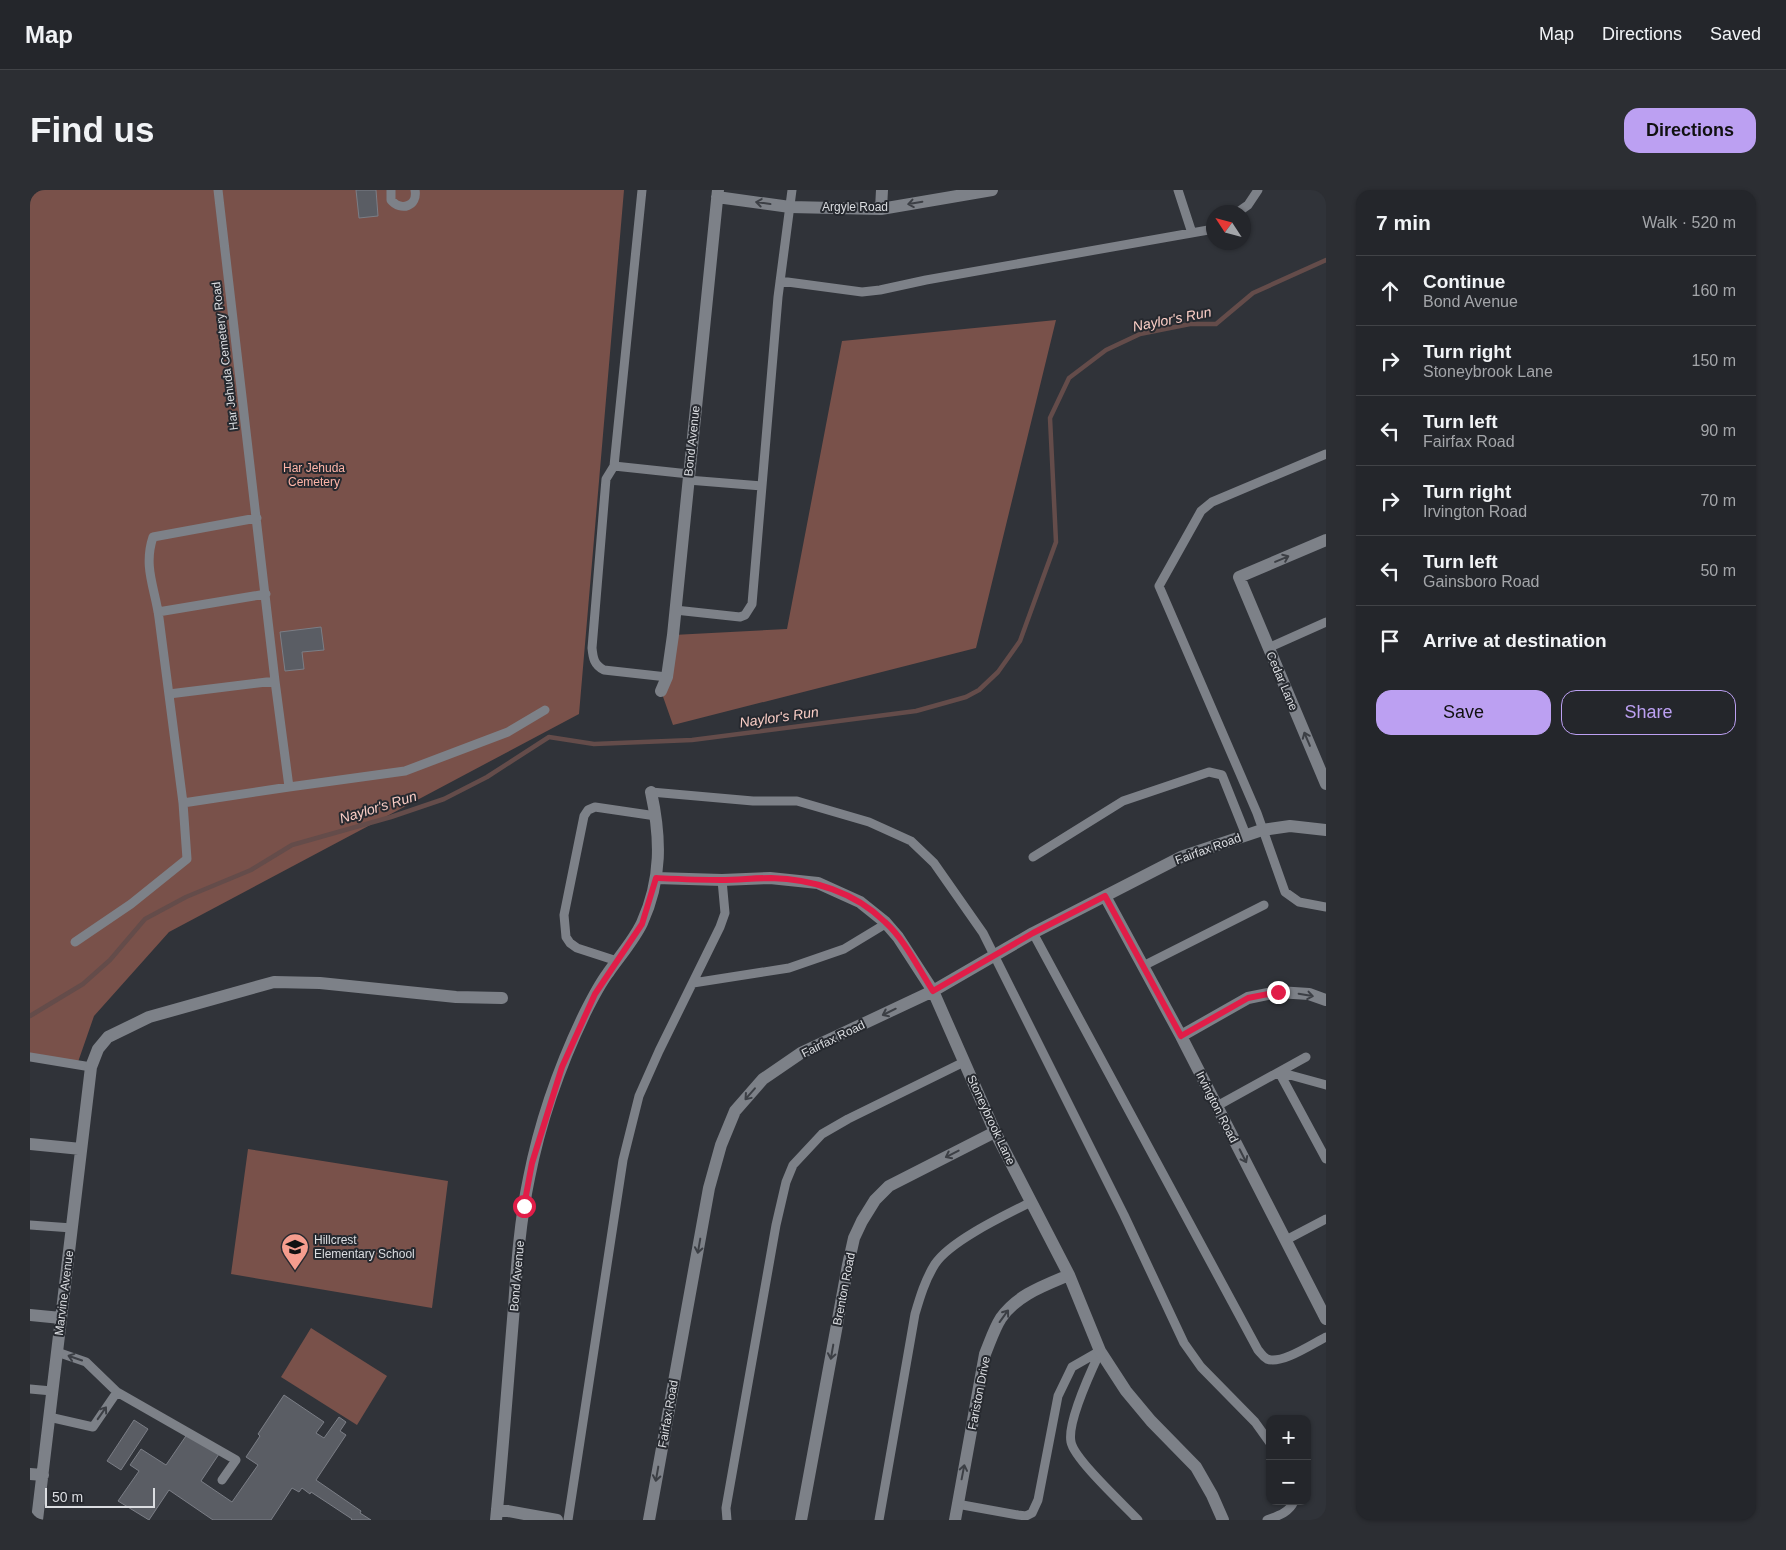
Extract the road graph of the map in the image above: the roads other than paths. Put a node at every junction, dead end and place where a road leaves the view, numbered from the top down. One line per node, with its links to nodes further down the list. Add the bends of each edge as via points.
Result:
1 (218, 190): 22 (lane, Har Jehuda Cemetery Road)
2 (415, 190): 9 (lane, via 414,202 406,207 394,203)
3 (642, 190): 19 (lane)
4 (792, 190): 13 (lane)
5 (882, 190): 14 (street)
6 (992, 190): 11 (street, Argyle Road)
7 (1178, 190): 16 (lane)
8 (1258, 190): 12 (lane)
9 (391, 192)
10 (717, 194): 13 (street, Argyle Road, one-way to 10); 20 (street, Bond Avenue)
11 (950, 194): 14 (street, Argyle Road, one-way to 14)
12 (1248, 205)
13 (790, 207): 14 (street, Argyle Road); 17 (lane)
14 (881, 209)
15 (1206, 230): 16 (lane)
16 (1192, 233): 17 (lane, via 880,290 855,291)
17 (780, 281): 21 (lane)
18 (1326, 454): 39 (lane, via 1206,506 1159,586)
19 (614, 466): 20 (lane); 29 (lane, via 606,478 593,658 604,670)
20 (688, 477): 21 (lane); 25 (street, Bond Avenue)
21 (762, 486): 25 (lane, via 749,611 740,617)
22 (257, 518): 24 (lane, Har Jehuda Cemetery Road); 26 (lane, via 153,537 148,561)
23 (1326, 540): 28 (street, Cedar Lane, one-way to 23, via 1239,577)
24 (266, 594): 26 (lane); 30 (lane, Har Jehuda Cemetery Road)
25 (675, 610): 29 (street, Bond Avenue)
26 (158, 612): 32 (lane)
27 (1326, 622): 28 (lane)
28 (1268, 648): 34 (street, Cedar Lane, one-way to 28)
29 (666, 677): 31 (street, Bond Avenue)
30 (275, 680): 32 (lane); 35 (lane, Har Jehuda Cemetery Road)
31 (661, 691)
32 (169, 694): 37 (lane)
33 (545, 710): 35 (lane, via 508,732 405,771)
34 (1326, 784)
35 (289, 787): 37 (lane)
36 (651, 792): 38 (street, Bond Avenue); 51 (lane, via 753,801 797,801 869,822 912,841 934,863 983,933)
37 (183, 803): 50 (lane, via 187,859 131,904)
38 (656, 816): 43 (street, Bond Avenue, via 659,858); 52 (lane, via 595,807 584,816 564,915 566,937 577,948)
39 (1262, 830): 40 (street, Fairfax Road, via 1290,826); 41 (street, Fairfax Road); 47 (lane, via 1285,892 1299,902)
40 (1326, 830)
41 (1246, 835): 42 (lane, via 1222,775 1209,772 1123,802); 45 (street, Fairfax Road, via 1181,857)
42 (1033, 858)
43 (656, 878): 44 (street, Stoneybrook Lane); 52 (street, Bond Avenue, via 642,924)
44 (722, 880): 48 (street, Stoneybrook Lane, via 770,878 818,883 860,902); 54 (lane, via 725,913)
45 (1105, 896): 49 (street, Fairfax Road); 53 (street, Irvington Road)
46 (1264, 905): 53 (lane)
47 (1326, 907)
48 (887, 923): 54 (lane, via 844,949 789,968); 55 (street, Stoneybrook Lane)
49 (1033, 933): 51 (street, Fairfax Road); 79 (lane, via 1258,1350 1265,1358 1284,1359)
50 (75, 942)
51 (993, 955): 55 (street, Fairfax Road); 86 (lane, via 1124,1215 1184,1343 1201,1367)
52 (616, 961): 91 (street, Bond Avenue, via 595,994 562,1067 530,1172 519,1248)
53 (1143, 966): 58 (street, Irvington Road)
54 (693, 983): 94 (lane, via 639,1096 623,1160)
55 (933, 991): 61 (street, Stoneybrook Lane); 95 (street, Fairfax Road, one-way to 95, via 802,1053 763,1079 736,1111 721,1145 709,1188)
56 (502, 998): 62 (street, via 456,998 320,983 274,982 149,1017 108,1037)
57 (1326, 1000): 58 (street, one-way to 57, via 1248,998 1278,992 1309,994)
58 (1181, 1036): 65 (street, Irvington Road)
59 (30, 1057): 62 (lane)
60 (1306, 1057): 63 (lane)
61 (964, 1062): 66 (street, Stoneybrook Lane); 96 (lane, via 822,1134 793,1165 776,1225 726,1508)
62 (90, 1067): 68 (street, Marvine Avenue)
63 (1279, 1072): 64 (lane); 65 (lane); 69 (lane)
64 (1326, 1085)
65 (1217, 1106): 74 (street, Irvington Road, one-way to 74)
66 (995, 1132): 70 (street, Stoneybrook Lane); 97 (street, Brenton Road, one-way to 97, via 889,1186 875,1200 862,1221 848,1265)
67 (30, 1144): 68 (street)
68 (81, 1149): 73 (street, Marvine Avenue)
69 (1326, 1159)
70 (1031, 1202): 75 (street, Stoneybrook Lane); 98 (lane, via 983,1227 949,1250 936,1262 925,1283 915,1314)
71 (1326, 1219): 74 (lane)
72 (30, 1225): 73 (lane)
73 (72, 1228): 78 (street, Marvine Avenue)
74 (1286, 1240): 76 (street, Irvington Road)
75 (1068, 1275): 81 (street, Stoneybrook Lane); 89 (street, Fariston Drive, one-way to 75, via 986,1354 997,1326 1011,1306 1024,1295)
76 (1324, 1311)
77 (30, 1315): 78 (street)
78 (61, 1318): 80 (street, Marvine Avenue)
79 (1326, 1337)
80 (57, 1352): 83 (street, Marvine Avenue); 84 (lane, one-way to 80, via 86,1362)
81 (1100, 1352): 89 (lane, via 1072,1367 1058,1396 1038,1500 1032,1513 1026,1516); 100 (lane, via 1071,1426 1071,1443 1078,1458); 101 (street, Stoneybrook Lane, via 1126,1391 1196,1467)
82 (30, 1389): 83 (lane)
83 (52, 1391): 85 (street, Marvine Avenue)
84 (117, 1392): 85 (lane, one-way to 84, via 93,1427); 88 (lane, via 236,1460)
85 (49, 1417): 87 (street, Marvine Avenue)
86 (1266, 1437)
87 (36, 1475): 92 (street, Marvine Avenue)
88 (222, 1480)
89 (957, 1504): 99 (street, Fariston Drive)
90 (1293, 1505): 102 (lane)
91 (496, 1515): 93 (street)
92 (37, 1520)
93 (557, 1520)
94 (568, 1520)
95 (649, 1520)
96 (727, 1520)
97 (801, 1520)
98 (879, 1520)
99 (954, 1520)
100 (1138, 1520)
101 (1223, 1520)
102 (1267, 1520)

